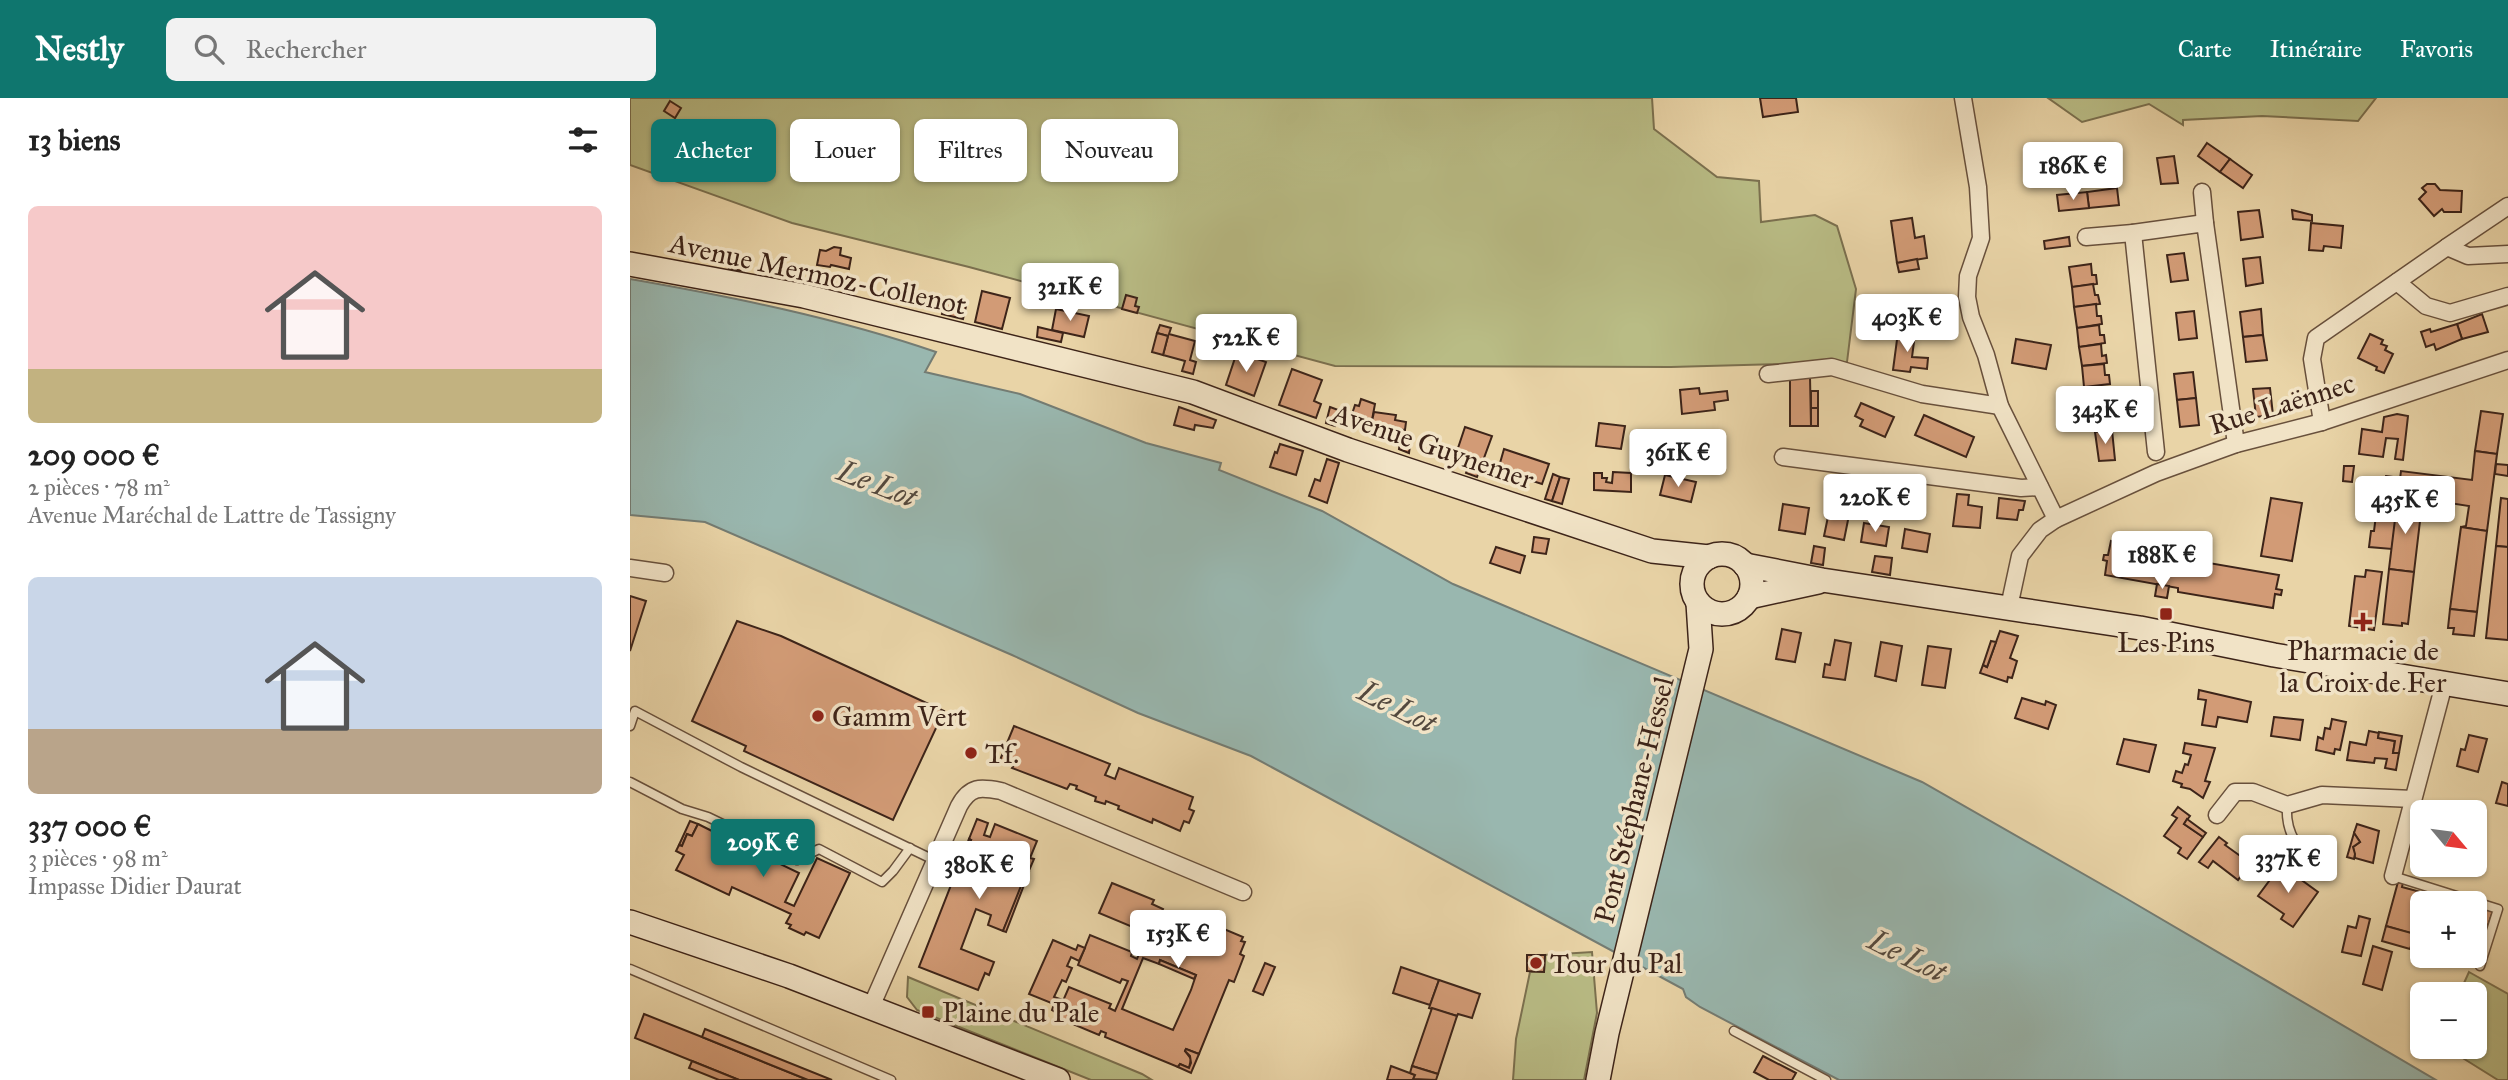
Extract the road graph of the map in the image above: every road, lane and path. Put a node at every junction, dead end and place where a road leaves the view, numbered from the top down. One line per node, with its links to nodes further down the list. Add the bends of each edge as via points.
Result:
1 (1964, 98): 15 (street, via 1978,187 1980,238 1968,276 1967,297)
2 (2202, 192): 4 (street)
3 (2508, 206): 7 (street)
4 (2205, 223): 5 (street); 17 (street)
5 (2133, 233): 6 (street); 18 (street)
6 (2085, 237)
7 (2447, 247): 8 (street, via 2468,256); 10 (street)
8 (2508, 254)
9 (630, 264): 12 (street, Avenue Mermoz-Collenot, via 804,296)
10 (2397, 282): 11 (street, via 2426,306 2450,313); 16 (street, via 2316,338 2312,359)
11 (2508, 296)
12 (1034, 353): 22 (street, Avenue Guynemer, via 1193,392 1348,450)
13 (2508, 360): 16 (street, Rue Laënnec)
14 (1768, 374): 15 (street, via 1832,367 1922,394)
15 (2000, 406): 20 (street)
16 (2322, 422): 17 (street, Rue Laënnec)
17 (2236, 444): 21 (street, Rue Laënnec, via 2156,472)
18 (2156, 452)
19 (1783, 457): 20 (street)
20 (2040, 487): 21 (street)
21 (2056, 519): 30 (street, Rue Laënnec, via 2040,530 2020,556)
22 (1652, 551): 23 (street, Avenue Guynemer); 28 (street, Avenue Guynemer)
23 (1709, 557): 24 (street, Avenue Guynemer, via 1725,554); 28 (street, via 1695,570)
24 (1745, 565): 27 (street, Avenue Guynemer); 29 (street, via 1752,580)
25 (630, 568): 26 (street)
26 (665, 573)
27 (1822, 580): 29 (street); 30 (street, Avenue Guynemer)
28 (1695, 596): 31 (street, via 1716,614)
29 (1749, 597): 31 (street)
30 (2009, 607): 32 (street, Avenue Guynemer)
31 (1711, 630): 53 (street, Pont Stéphane-Hessel)
32 (2444, 684): 33 (street, Avenue Guynemer); 36 (street)
33 (2508, 694)
34 (630, 726): 39 (lane, via 635,711)
35 (630, 782): 39 (lane, via 797,860 819,849 882,882)
36 (2413, 799): 37 (street, via 2322,795); 42 (street)
37 (2287, 805): 38 (street, via 2253,792 2235,792); 41 (lane, via 2286,818 2297,848)
38 (2217, 815)
39 (910, 848): 40 (lane)
40 (934, 860): 43 (street, via 966,794 987,789); 49 (street)
41 (2320, 868)
42 (2393, 876): 44 (lane)
43 (1243, 891)
44 (2441, 891)
45 (2487, 906): 47 (lane, via 2498,909)
46 (630, 922): 49 (street)
47 (2487, 944)
48 (630, 969): 51 (lane)
49 (871, 1007): 52 (street)
50 (1734, 1031): 54 (lane)
51 (891, 1080)
52 (1058, 1080)
53 (1598, 1080)
54 (1826, 1080)

